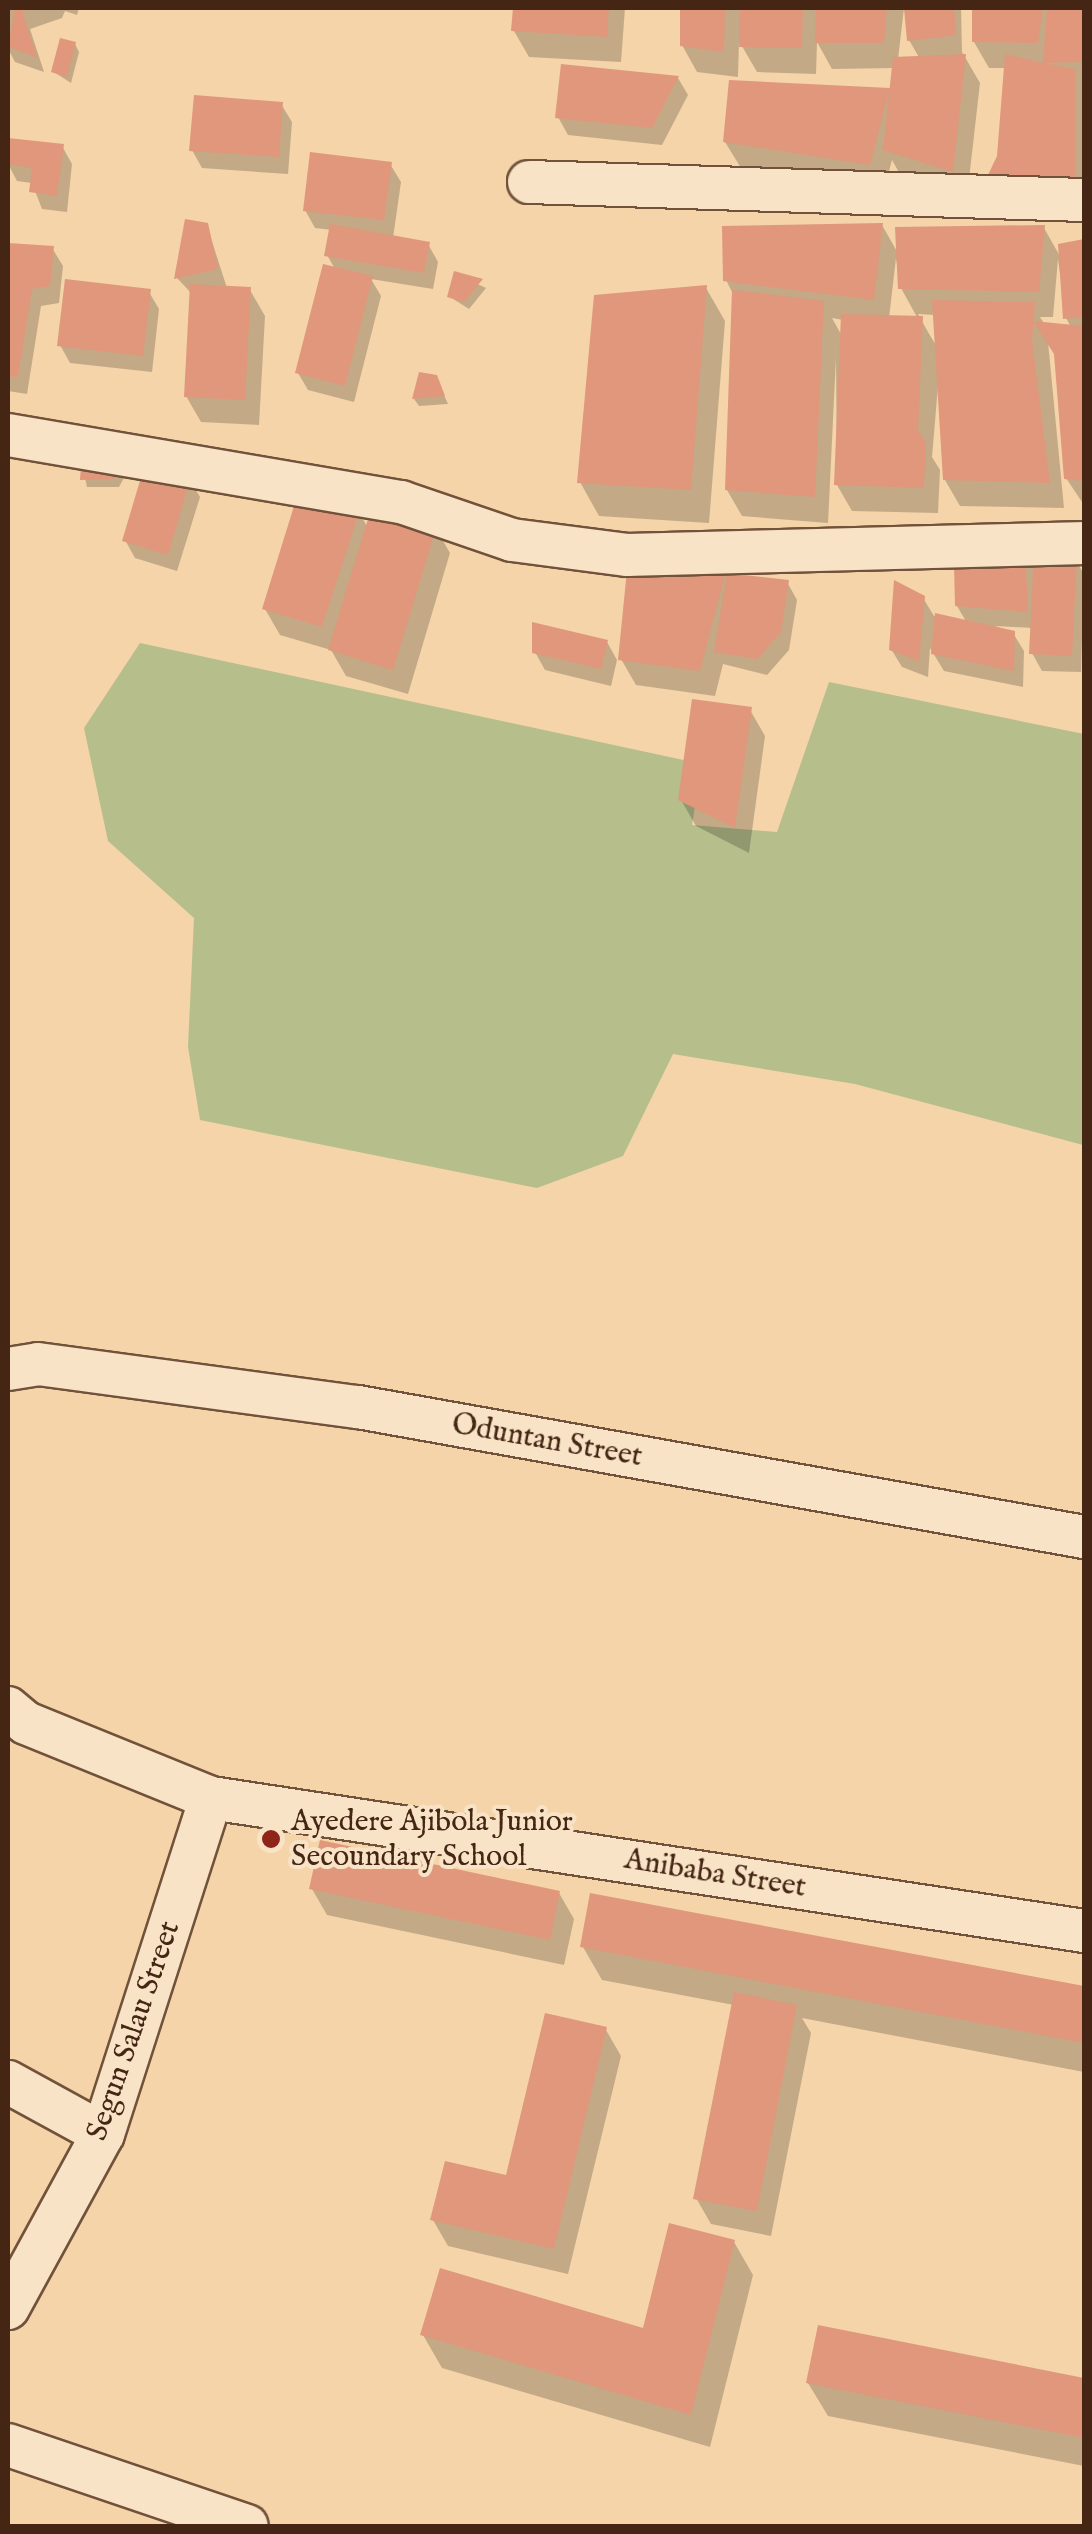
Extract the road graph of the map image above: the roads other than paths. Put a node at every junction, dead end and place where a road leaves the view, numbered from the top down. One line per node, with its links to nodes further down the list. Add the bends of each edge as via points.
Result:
1 (529, 182): 2 (street)
2 (1084, 200)
3 (8, 434): 4 (street, via 401,502 512,540 628,555)
4 (1084, 542)
5 (8, 1369): 6 (street, Oduntan Street, via 38,1364 358,1407)
6 (1084, 1537)
7 (8, 1708): 8 (street, Anibaba Street, via 26,1723)
8 (212, 1798): 9 (street, Anibaba Street); 11 (street, Segun Salau Street)
9 (1084, 1930)
10 (8, 2082): 11 (street)
11 (103, 2134): 12 (street, Segun Salau Street)
12 (8, 2308)
13 (8, 2446): 14 (street)
14 (247, 2526)

